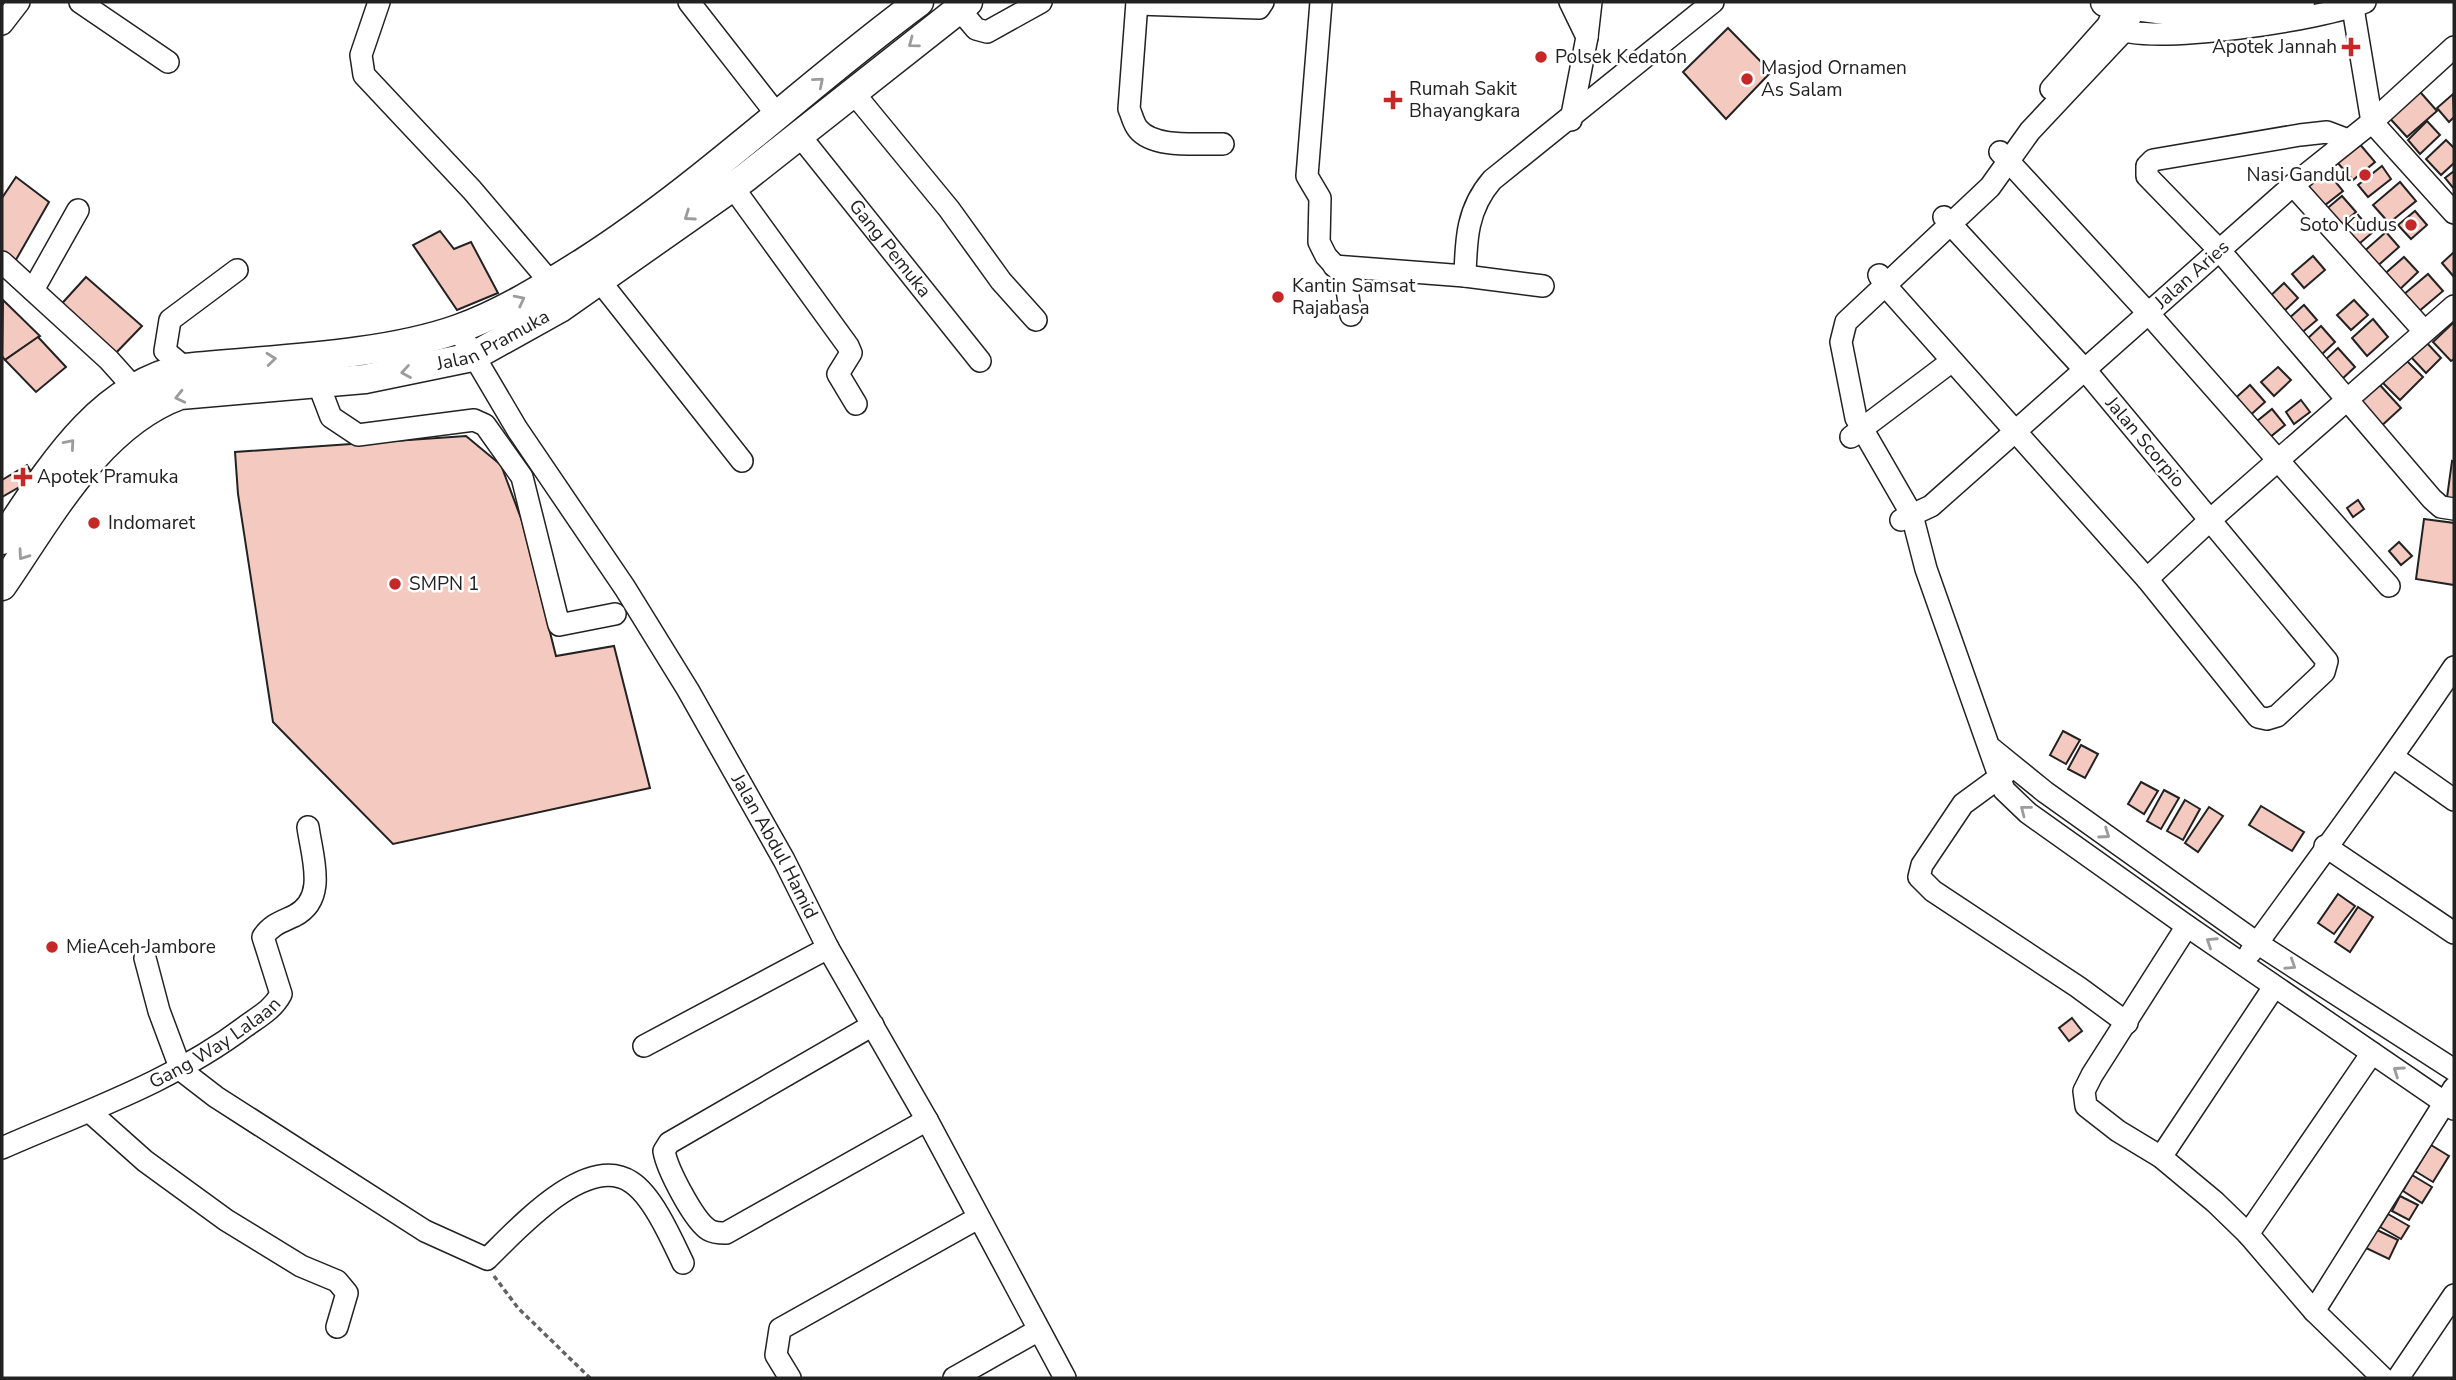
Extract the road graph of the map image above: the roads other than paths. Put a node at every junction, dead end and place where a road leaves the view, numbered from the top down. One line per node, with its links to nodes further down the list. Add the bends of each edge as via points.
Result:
1 (19, 2): 17 (street)
2 (80, 2): 20 (street)
3 (379, 2): 41 (street, via 361,54 365,75)
4 (690, 2): 22 (street)
5 (919, 2): 22 (main road, Jalan Pramuka, one-way to 5)
6 (1041, 2): 15 (street, via 987,32 976,29)
7 (1264, 2): 13 (street, via 1259,8)
8 (1321, 2): 36 (street, via 1307,176 1320,198 1319,242)
9 (1570, 2): 18 (street)
10 (1591, 2): 18 (street)
11 (1713, 2): 23 (street)
12 (2300, 2): 16 (main road, via 2281,8)
13 (1137, 3): 27 (street, via 1129,109 1139,132 1162,141)
14 (2357, 3): 16 (street, via 2256,25 2172,35); 24 (street)
15 (963, 5): 21 (main road, Jalan Pramuka, one-way to 21)
16 (2118, 14): 28 (street, via 2016,128)
17 (2, 24)
18 (1587, 37): 23 (street)
19 (2450, 60): 24 (street, Jalan Aries)
20 (168, 62)
21 (852, 91): 25 (main road, Jalan Pramuka); 47 (street)
22 (778, 116): 29 (main road, Jalan Pramuka)
23 (1571, 120): 38 (street, via 1492,180 1478,196 1468,225)
24 (2372, 121): 26 (street, Jalan Aries); 32 (street)
25 (800, 136): 29 (main road, Jalan Pramuka); 51 (street, Gang Pemuka)
26 (2348, 140): 30 (street, Jalan Aries); 34 (street, via 2327,132 2149,161 2147,176)
27 (1223, 144)
28 (2005, 157): 33 (street, via 1985,174); 45 (street)
29 (736, 173): 39 (main road, Jalan Pramuka, one-way to 39); 41 (main road, Jalan Pramuka); 58 (street, via 848,346 851,353 838,374)
30 (2293, 185): 34 (street, Jalan Aries); 49 (street)
31 (78, 210): 43 (street)
32 (2454, 213)
33 (1947, 222): 40 (street); 54 (street, Jalan Scorpio)
34 (2220, 251): 45 (street, Jalan Aries); 57 (street)
35 (2, 262): 43 (street)
36 (1335, 266): 38 (street); 46 (street, via 1345,277)
37 (237, 270): 53 (street, via 170,320 165,351)
38 (1465, 276): 42 (street)
39 (600, 280): 50 (main road, Jalan Pramuka, via 539,321); 62 (street)
40 (1882, 280): 52 (street); 60 (street, via 1844,304 1834,316 1831,331 1835,379)
41 (551, 283): 48 (main road, Jalan Pramuka, one-way to 41)
42 (1543, 286)
43 (33, 290): 56 (street)
44 (2454, 306): 49 (street)
45 (2149, 314): 54 (street, Jalan Aries); 61 (street)
46 (1351, 315)
47 (1036, 320)
48 (458, 329): 50 (street, Jalan Abdul Hamid); 53 (main road, Jalan Pramuka, one-way to 48, via 383,347)
49 (2424, 331): 57 (street)
50 (472, 357): 55 (main road, Jalan Pramuka, one-way to 55, via 420,370); 80 (street, Jalan Abdul Hamid, via 688,690)
51 (980, 361)
52 (1952, 361): 59 (street); 60 (street)
53 (185, 368): 56 (main road, Jalan Pramuka, via 156,374)
54 (2086, 371): 59 (street, Jalan Aries); 64 (street, Jalan Scorpio)
55 (318, 383): 68 (main road, Jalan Pramuka, one-way to 68, via 180,395 162,402 108,444 73,483); 70 (street, via 331,417 358,435 474,420 485,425 522,477 559,625)
56 (135, 389): 66 (main road, Jalan Pramuka, one-way to 56, via 54,463 95,415)
57 (2348, 399): 61 (street); 63 (street, via 2432,499 2441,507)
58 (856, 404)
59 (2016, 433): 65 (street, Jalan Aries); 67 (street)
60 (1856, 434): 65 (street)
61 (2278, 460): 64 (street); 69 (street)
62 (742, 461)
63 (2454, 509)
64 (2210, 520): 67 (street); 67 (street, Jalan Scorpio, via 2329,665 2277,716 2258,717)
65 (1908, 524): 73 (street, via 1992,749)
66 (2, 540)
67 (2147, 579)
68 (2, 586)
69 (2389, 586)
70 (615, 614)
71 (2454, 668): 72 (street)
72 (2393, 757): 74 (street); 76 (street)
73 (2006, 772): 77 (street, one-way to 73, via 2021,807 2004,790); 79 (street, one-way to 79); 84 (street, via 1964,804 1922,865 1919,877)
74 (2454, 800)
75 (308, 827): 88 (street, Gang Way Lalaan, via 316,888 311,902 269,928 263,937 281,994 275,1005)
76 (2325, 846): 78 (street); 79 (street)
77 (2187, 926): 82 (street, one-way to 77); 84 (street)
78 (2454, 933)
79 (2257, 943): 82 (street); 89 (street, one-way to 89)
80 (828, 947): 85 (street, Jalan Abdul Hamid); 86 (street)
81 (145, 958): 88 (street)
82 (2243, 963): 83 (street)
83 (2274, 986): 87 (street); 94 (street)
84 (2127, 1023): 94 (street, via 2084,1091 2086,1106)
85 (873, 1025): 92 (street, Jalan Abdul Hamid); 92 (street, via 669,1143 664,1151 672,1176 702,1223 710,1231 726,1233)
86 (644, 1046)
87 (2372, 1053): 90 (street, one-way to 87); 96 (street)
88 (181, 1070): 91 (street, Gang Way Lalaan); 97 (street, via 425,1231 487,1259 565,1189 590,1178 610,1177 629,1180 642,1192)
89 (2454, 1070)
90 (2451, 1100): 99 (street)
91 (90, 1112): 93 (street, Gang Way Lalaan); 100 (street, via 145,1161 226,1220 301,1266 337,1281 347,1293)
92 (927, 1120): 95 (street, Jalan Abdul Hamid)
93 (2, 1148)
94 (2161, 1157): 96 (street)
95 (978, 1218): 101 (street, Jalan Abdul Hamid); 102 (street, via 780,1329 776,1355)
96 (2249, 1234): 99 (street)
97 (683, 1263)
98 (2454, 1294): 106 (street)
99 (2314, 1311): 105 (street)
100 (337, 1327)
101 (1037, 1331): 103 (street); 104 (street, Jalan Abdul Hamid)
102 (790, 1378)
103 (954, 1378)
104 (1065, 1378)
105 (2383, 1378)
106 (2398, 1378)

